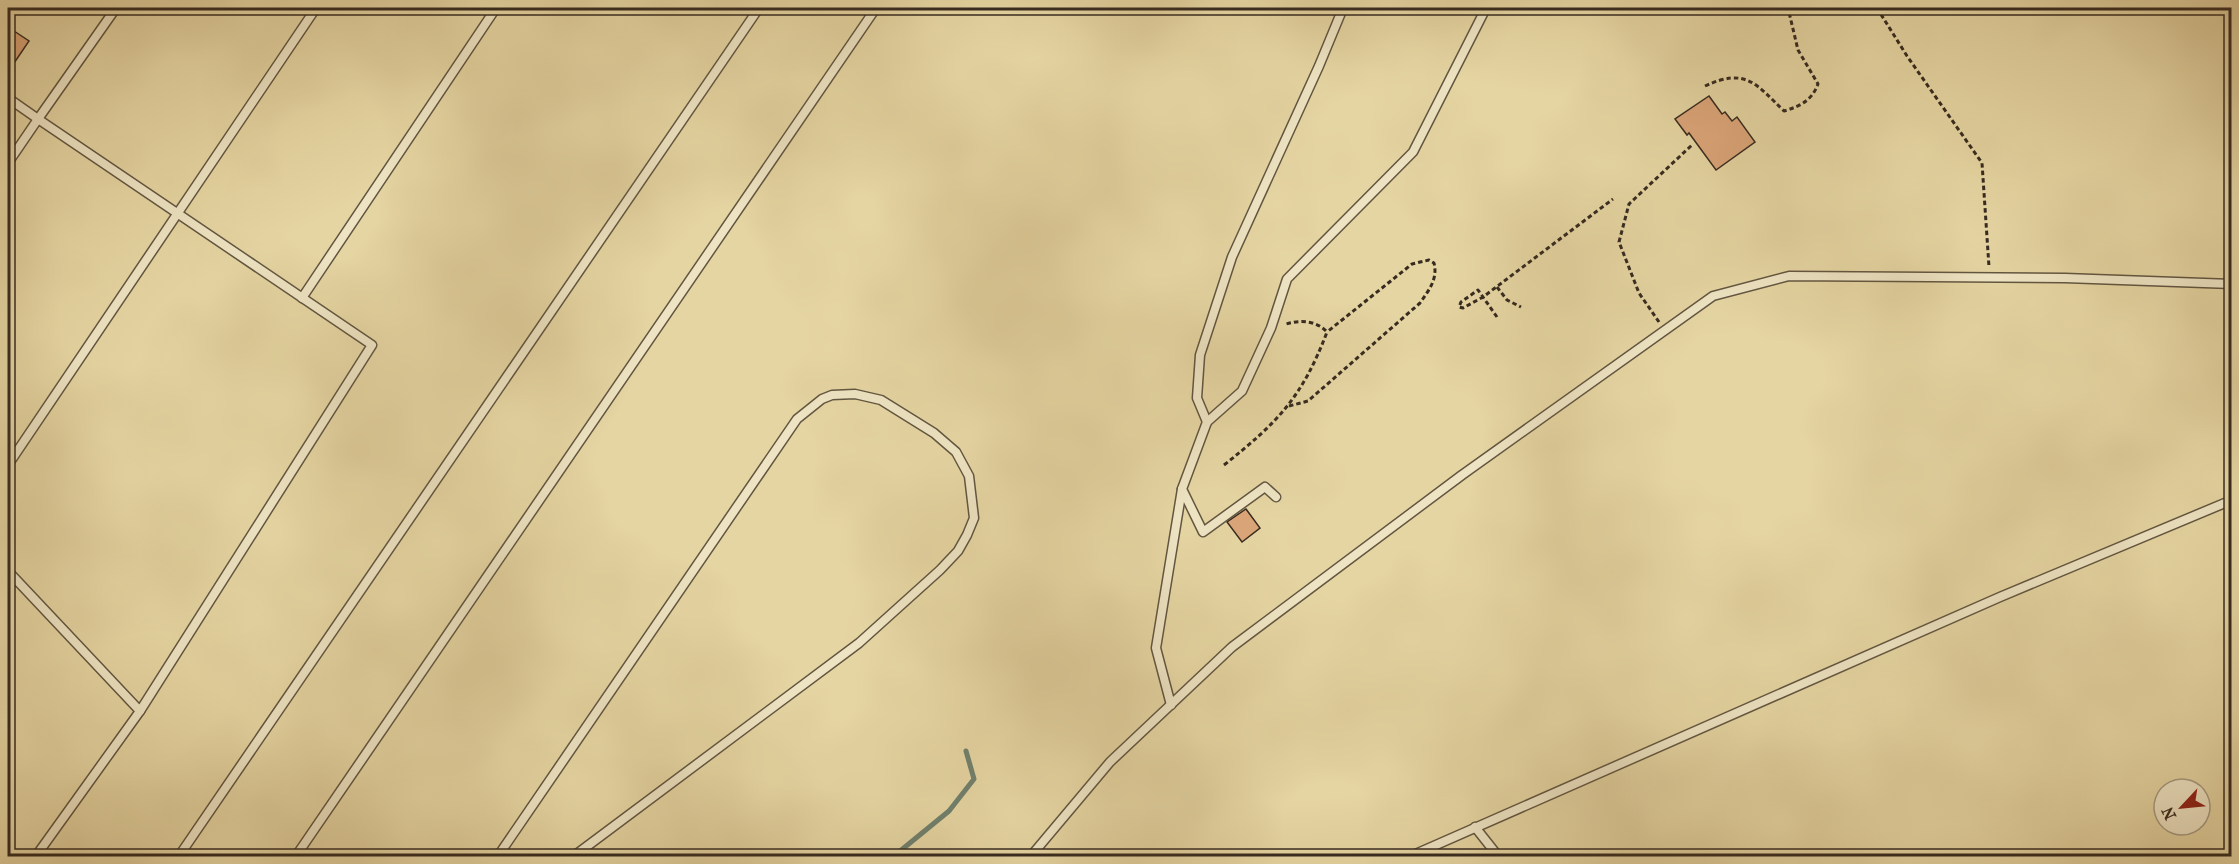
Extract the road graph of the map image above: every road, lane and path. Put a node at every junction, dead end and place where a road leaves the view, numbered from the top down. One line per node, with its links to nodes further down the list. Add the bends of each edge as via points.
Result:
1 (116, 8): 12 (lane)
2 (316, 8): 16 (lane)
3 (496, 8): 20 (lane)
4 (759, 8): 39 (lane)
5 (876, 8): 40 (lane)
6 (1343, 8): 28 (lane, via 1232,257 1200,355 1197,398)
7 (1486, 8): 24 (lane, via 1413,152 1287,279)
8 (1788, 8): 10 (path, via 1798,50 1818,84 1813,96 1784,111 1756,84 1738,76)
9 (1877, 8): 17 (path, via 1982,163)
10 (1706, 86)
11 (8, 98): 12 (lane)
12 (38, 119): 14 (lane); 16 (lane)
13 (1693, 144): 25 (path, via 1629,204 1619,242 1639,293)
14 (8, 164)
15 (1613, 199): 19 (path)
16 (178, 214): 20 (lane); 29 (lane)
17 (1989, 277): 18 (lane); 25 (lane, via 1789,276 1713,296)
18 (2232, 284)
19 (1497, 287): 21 (path); 22 (path, via 1507,300)
20 (302, 297): 36 (lane, via 372,345)
21 (1483, 297): 21 (path, via 1478,290 1461,302 1460,309); 23 (path)
22 (1521, 307)
23 (1497, 317)
24 (1271, 328): 26 (path, via 1304,321); 28 (lane, via 1242,390)
25 (1665, 330): 35 (lane, via 1462,475 1242,640)
26 (1327, 332): 27 (path); 27 (path, via 1412,264 1429,260 1434,263 1433,284 1420,303 1308,401)
27 (1289, 406): 30 (path, via 1269,429)
28 (1207, 423): 31 (lane)
29 (8, 465)
30 (1224, 465)
31 (1182, 489): 32 (lane, via 1203,532 1265,487); 35 (lane, via 1156,648)
32 (1276, 497)
33 (2232, 500): 37 (lane)
34 (8, 571): 36 (lane)
35 (1171, 705): 43 (lane, via 1110,762)
36 (140, 711): 38 (lane)
37 (1475, 827): 44 (lane); 45 (lane)
38 (36, 856)
39 (179, 856)
40 (296, 856)
41 (498, 856): 42 (lane, via 797,419 832,395 867,395 945,441 969,476 974,518 958,551 859,643)
42 (574, 856)
43 (1031, 856)
44 (1411, 856)
45 (1498, 856)

